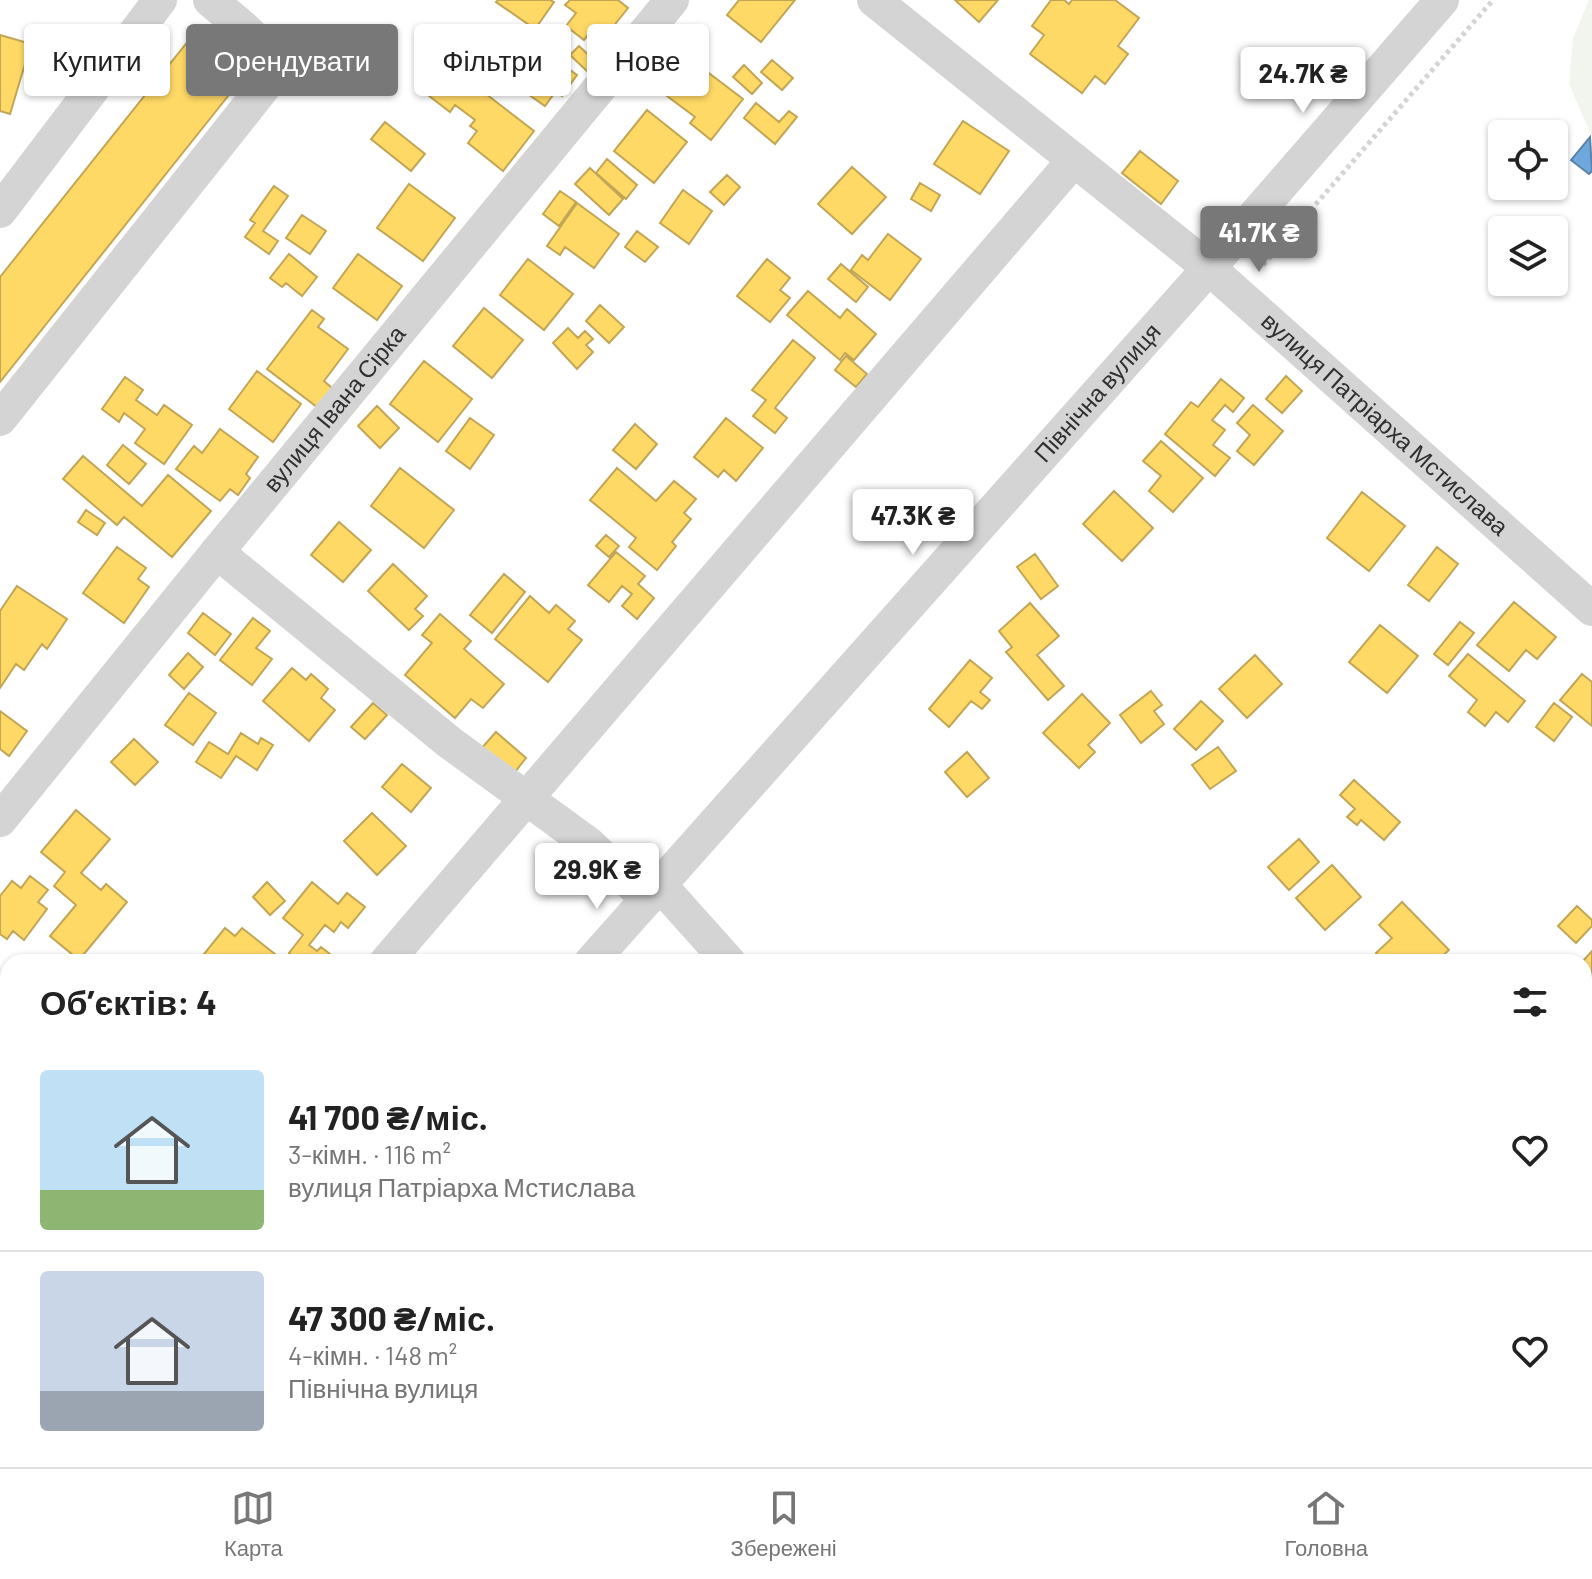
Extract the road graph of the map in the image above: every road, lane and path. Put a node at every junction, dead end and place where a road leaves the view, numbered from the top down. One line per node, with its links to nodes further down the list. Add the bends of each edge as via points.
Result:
1 (160, 0): 8 (street)
2 (210, 0): 11 (street, via 264,49 270,66 267,83)
3 (672, 0): 12 (street, вулиця Івана Сірка)
4 (874, 0): 7 (street, вулиця Патріарха Мстислава)
5 (1442, 0): 10 (street, Північна вулиця)
6 (1493, 0): 9 (path)
7 (1074, 160): 10 (street, вулиця Патріарха Мстислава); 14 (street)
8 (0, 211)
9 (1263, 265)
10 (1209, 268): 13 (street, вулиця Патріарха Мстислава); 16 (street, Північна вулиця)
11 (0, 419)
12 (217, 552): 14 (street, via 449,742); 15 (street, вулиця Івана Сірка)
13 (1592, 609)
14 (526, 798): 16 (street); 17 (street)
15 (0, 820)
16 (654, 892): 18 (street, Північна вулиця); 19 (street)
17 (393, 954)
18 (598, 954)
19 (720, 954)

